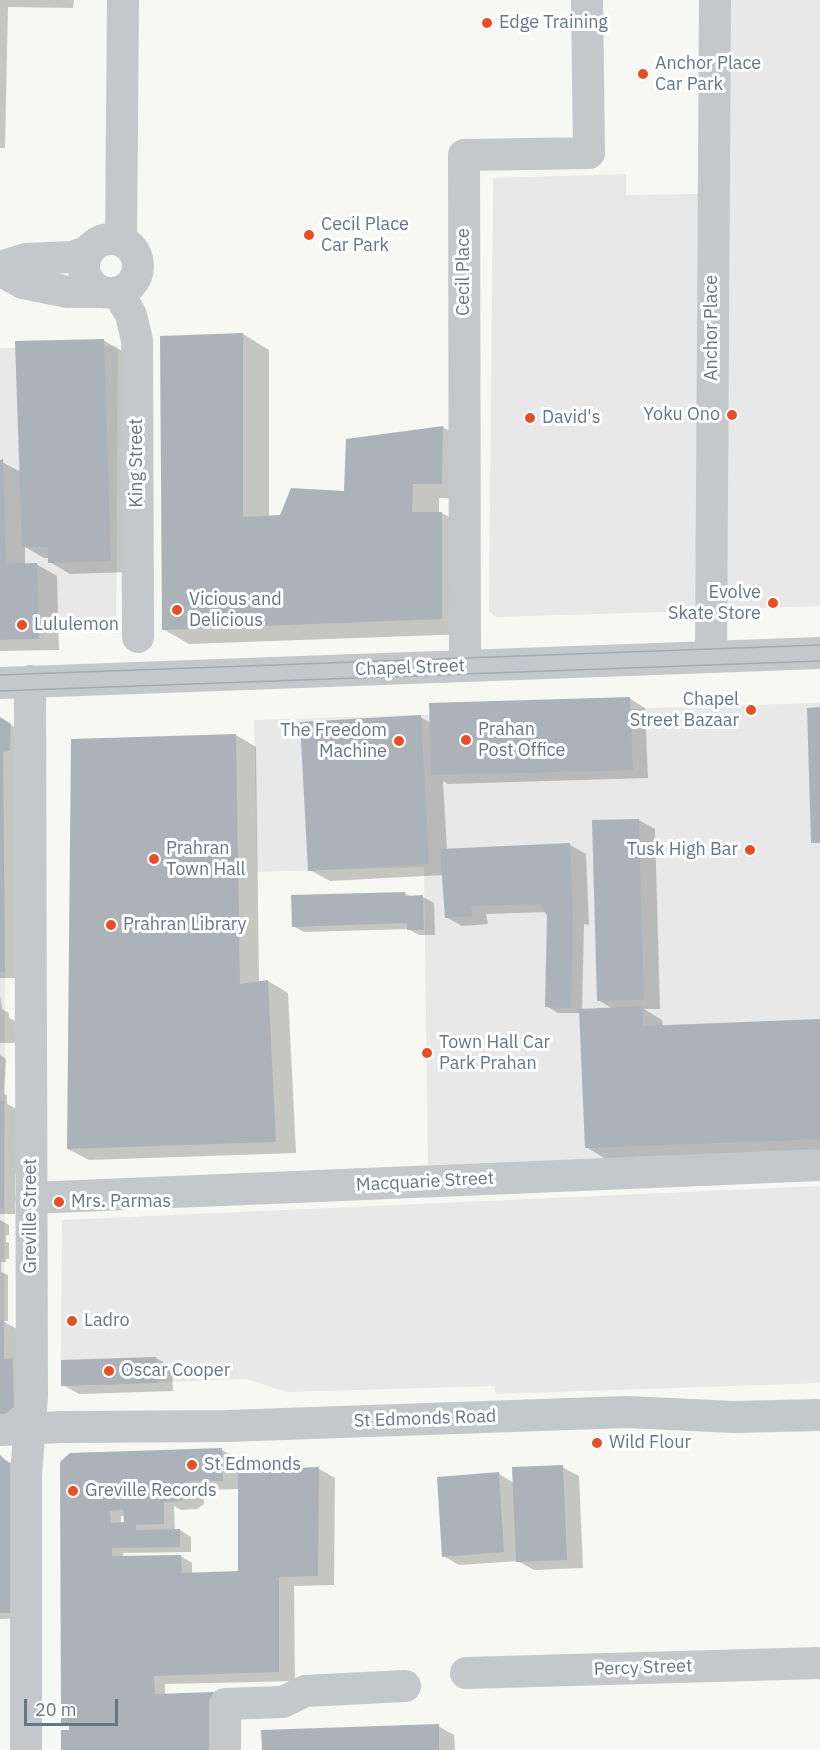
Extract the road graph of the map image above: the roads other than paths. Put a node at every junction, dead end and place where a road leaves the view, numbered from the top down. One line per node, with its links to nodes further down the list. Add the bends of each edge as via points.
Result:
1 (123, 0): 4 (street)
2 (587, 0): 11 (street, Cecil Place, via 589,153 464,155)
3 (715, 0): 10 (street, Anchor Place)
4 (121, 241): 5 (street, via 103,240); 7 (street, via 134,252 138,268 132,283)
5 (89, 251): 6 (street); 7 (street, via 84,266 86,275 90,282)
6 (0, 268): 7 (street, via 23,283 68,292)
7 (110, 292): 8 (street, King Street, via 130,315 136,340)
8 (138, 637)
9 (820, 653): 10 (street, Chapel Street)
10 (711, 657): 11 (street, Chapel Street)
11 (465, 665): 12 (street, Chapel Street)
12 (15, 682): 14 (street, Greville Street)
13 (820, 1165): 14 (street, Macquarie Street)
14 (31, 1198): 16 (street, Greville Street, via 32,1396)
15 (820, 1415): 16 (street, St Edmonds Road, via 734,1417 627,1412)
16 (14, 1430): 20 (street, Greville Street, via 26,1475)
17 (820, 1663): 18 (street, Percy Street)
18 (466, 1673)
19 (405, 1686): 21 (street, via 305,1691 283,1702 225,1704)
20 (26, 1750)
21 (225, 1750)

